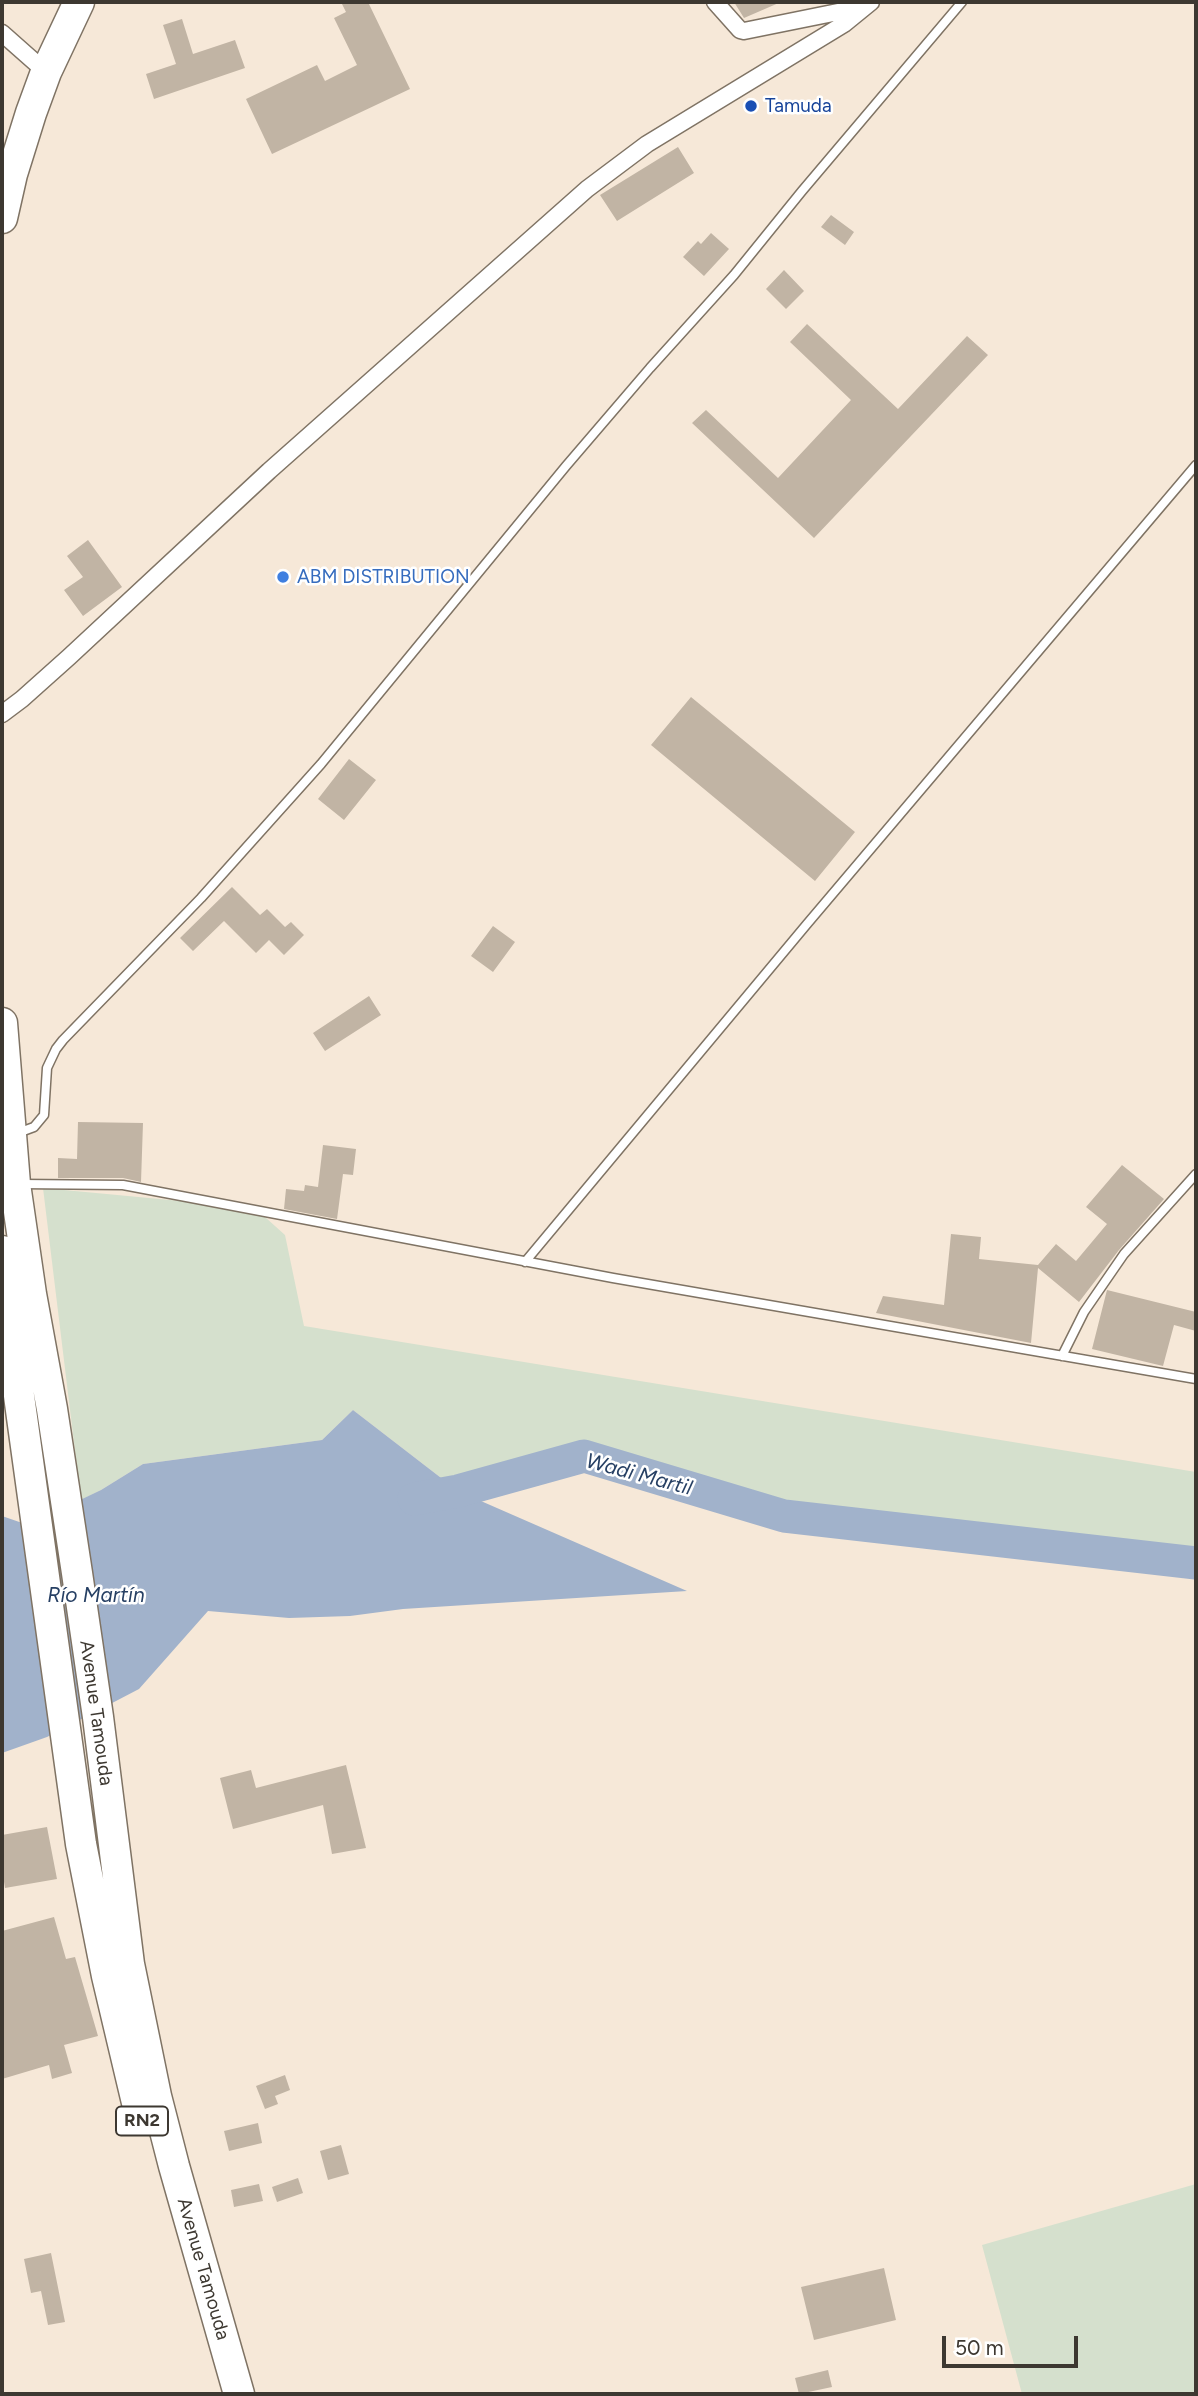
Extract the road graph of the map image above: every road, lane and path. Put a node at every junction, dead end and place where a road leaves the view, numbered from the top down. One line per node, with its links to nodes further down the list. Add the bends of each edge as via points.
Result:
1 (79, 2): 6 (highway)
2 (715, 2): 4 (street, via 744,31)
3 (962, 2): 12 (lane, via 734,275 566,466 321,764 201,898 62,1040 47,1068 44,1115 34,1127)
4 (868, 4): 10 (street, via 844,24 647,144 587,190 269,471)
5 (2, 33): 6 (street)
6 (46, 72): 7 (highway)
7 (7, 172): 8 (highway)
8 (2, 218)
9 (1196, 465): 16 (lane)
10 (4, 716)
11 (2, 1023): 12 (highway, Avenue Tamouda / RN2)
12 (12, 1134): 14 (highway, Avenue Tamouda / RN2)
13 (1196, 1174): 17 (lane, via 1124,1255 1084,1312)
14 (15, 1184): 16 (lane, via 124,1185); 20 (highway, Avenue Tamouda / RN2, via 98,1717 129,1964 156,2096)
15 (2, 1251): 19 (highway, Avenue Tamouda / RN2, via 81,1844 126,2062)
16 (525, 1262): 17 (lane)
17 (1062, 1356): 18 (lane)
18 (1196, 1380)
19 (221, 2394)
20 (239, 2394)

